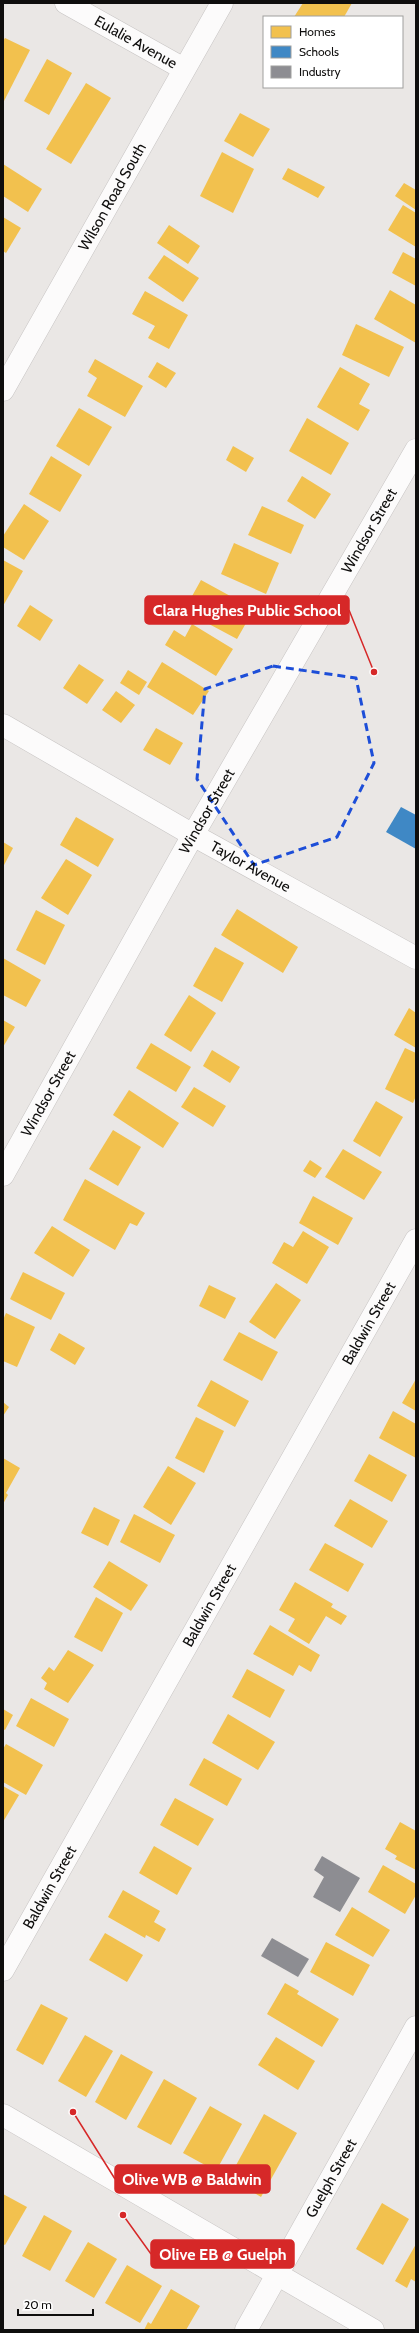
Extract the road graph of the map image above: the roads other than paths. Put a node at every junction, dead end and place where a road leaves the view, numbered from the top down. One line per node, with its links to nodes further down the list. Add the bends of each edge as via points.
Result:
1 (66, 3): 3 (street, Eulalie Avenue)
2 (222, 3): 3 (street, Wilson Road South)
3 (184, 69): 4 (street, Wilson Road South)
4 (3, 390)
5 (416, 450): 7 (street, Windsor Street)
6 (3, 725): 7 (street, Taylor Avenue)
7 (193, 835): 8 (street, Taylor Avenue); 9 (street, Windsor Street)
8 (416, 958)
9 (3, 1174)
10 (416, 1240): 11 (street, Baldwin Street)
11 (3, 1970)
12 (416, 2027): 14 (street, Guelph Street)
13 (3, 2115): 14 (street)
14 (278, 2274): 15 (street, Guelph Street); 16 (street)
15 (246, 2330)
16 (373, 2330)

